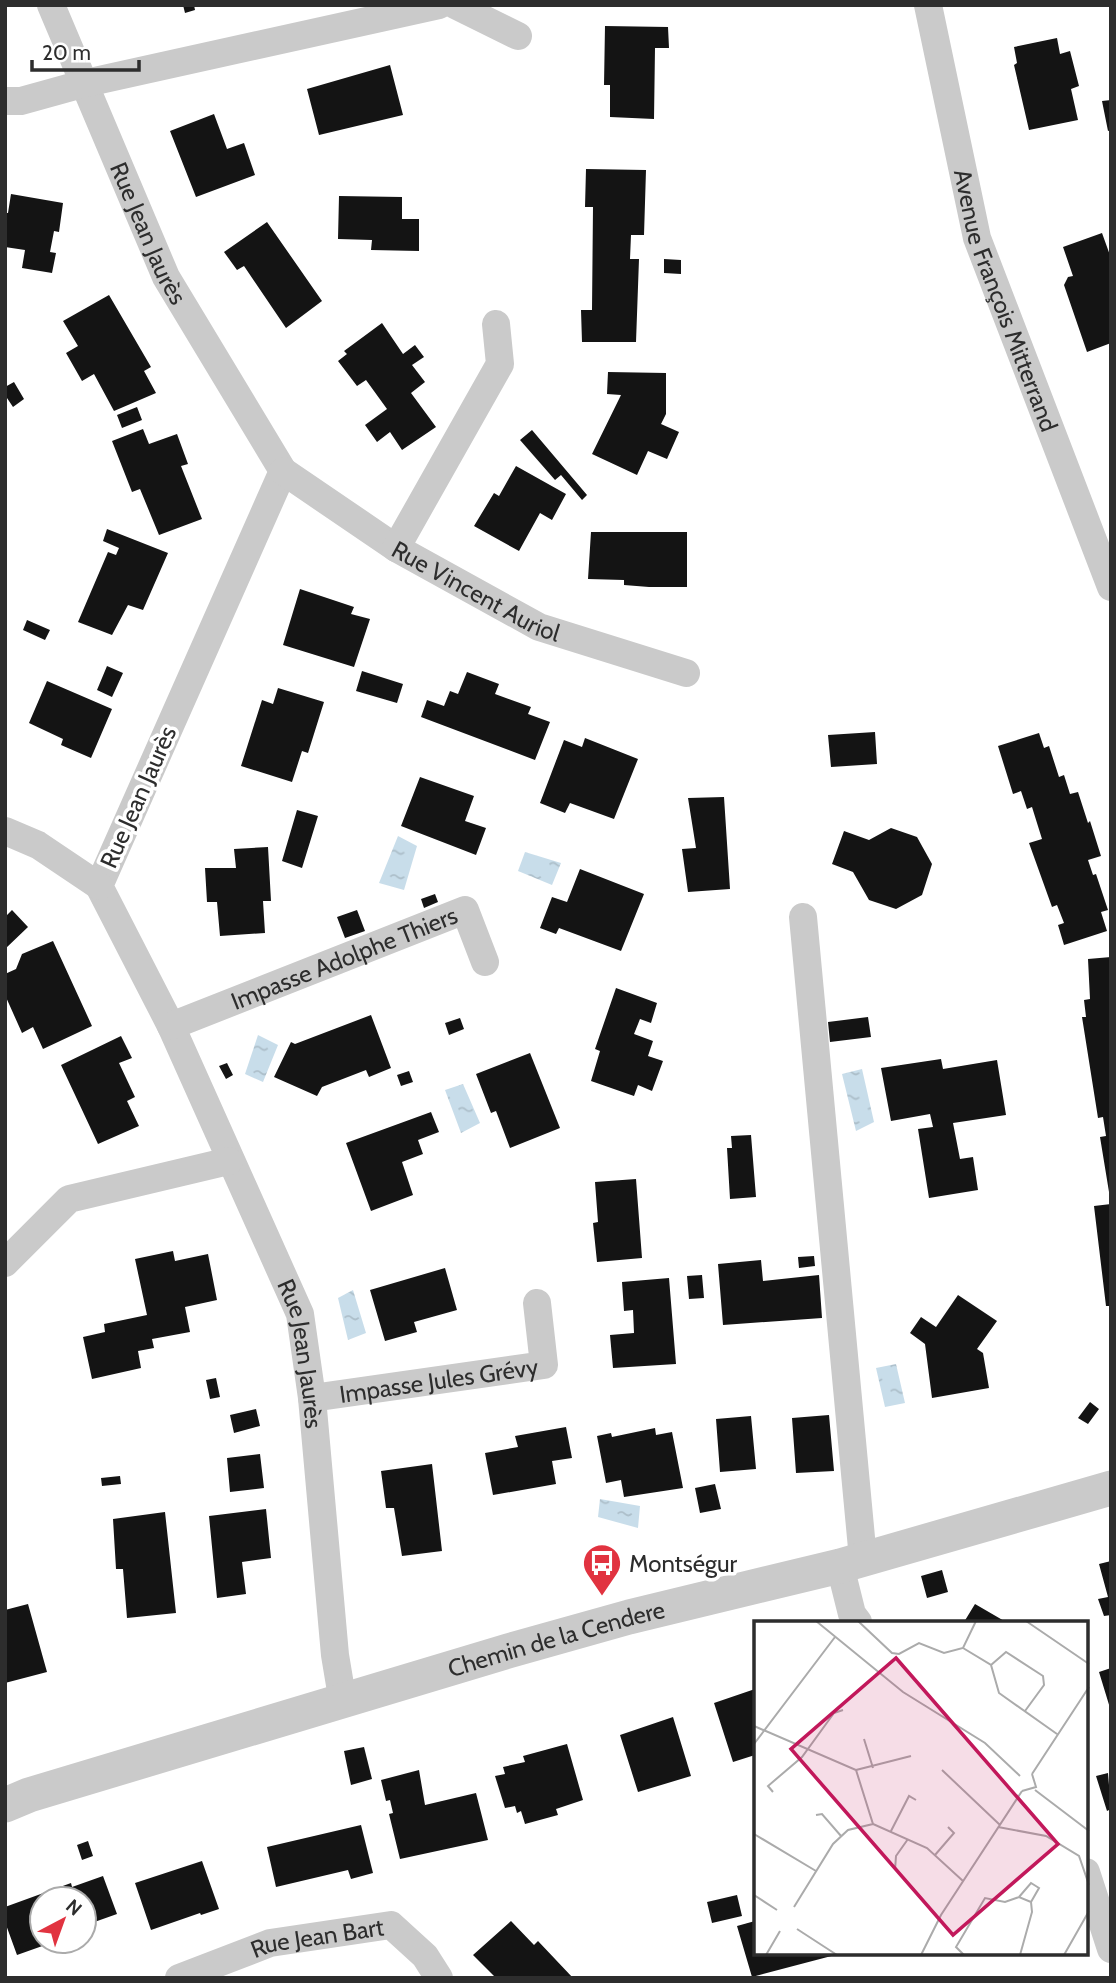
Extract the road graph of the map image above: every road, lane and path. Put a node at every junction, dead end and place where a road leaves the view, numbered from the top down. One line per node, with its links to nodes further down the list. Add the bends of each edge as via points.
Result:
1 (51, 5): 6 (street, Rue Jean Jaurès)
2 (439, 5): 6 (street)
3 (455, 5): 5 (street)
4 (928, 5): 11 (street, Avenue François Mitterrand, via 977,238)
5 (518, 36)
6 (86, 83): 7 (street); 9 (street, Rue Jean Jaurès, via 166,277)
7 (5, 101)
8 (496, 324): 10 (street, via 500,365)
9 (283, 471): 10 (street, Rue Vincent Auriol); 14 (street, Rue Jean Jaurès)
10 (396, 548): 12 (street, Rue Vincent Auriol, via 539,627)
11 (1111, 587)
12 (686, 673)
13 (5, 831): 14 (street, via 38,845)
14 (99, 886): 17 (street, Rue Jean Jaurès)
15 (803, 917): 23 (street)
16 (485, 962): 17 (street, Impasse Adolphe Thiers, via 465,910)
17 (171, 1026): 18 (street, Rue Jean Jaurès)
18 (229, 1161): 19 (street, via 69,1199); 21 (street, Rue Jean Jaurès, via 300,1314)
19 (5, 1263)
20 (537, 1303): 21 (street, Impasse Jules Grévy, via 544,1365)
21 (312, 1398): 25 (street, Rue Jean Jaurès)
22 (1111, 1488): 23 (street, Chemin de la Cendere)
23 (852, 1562): 24 (street, via 852,1614); 25 (street, Chemin de la Cendere, via 629,1617)
24 (857, 1621)
25 (343, 1703): 26 (street, Chemin de la Cendere)
26 (5, 1805)
27 (1088, 1878): 28 (street)
28 (1111, 1950)
29 (179, 1978): 30 (street, Rue Jean Bart, via 270,1942 391,1925 425,1956)
30 (439, 1978)

